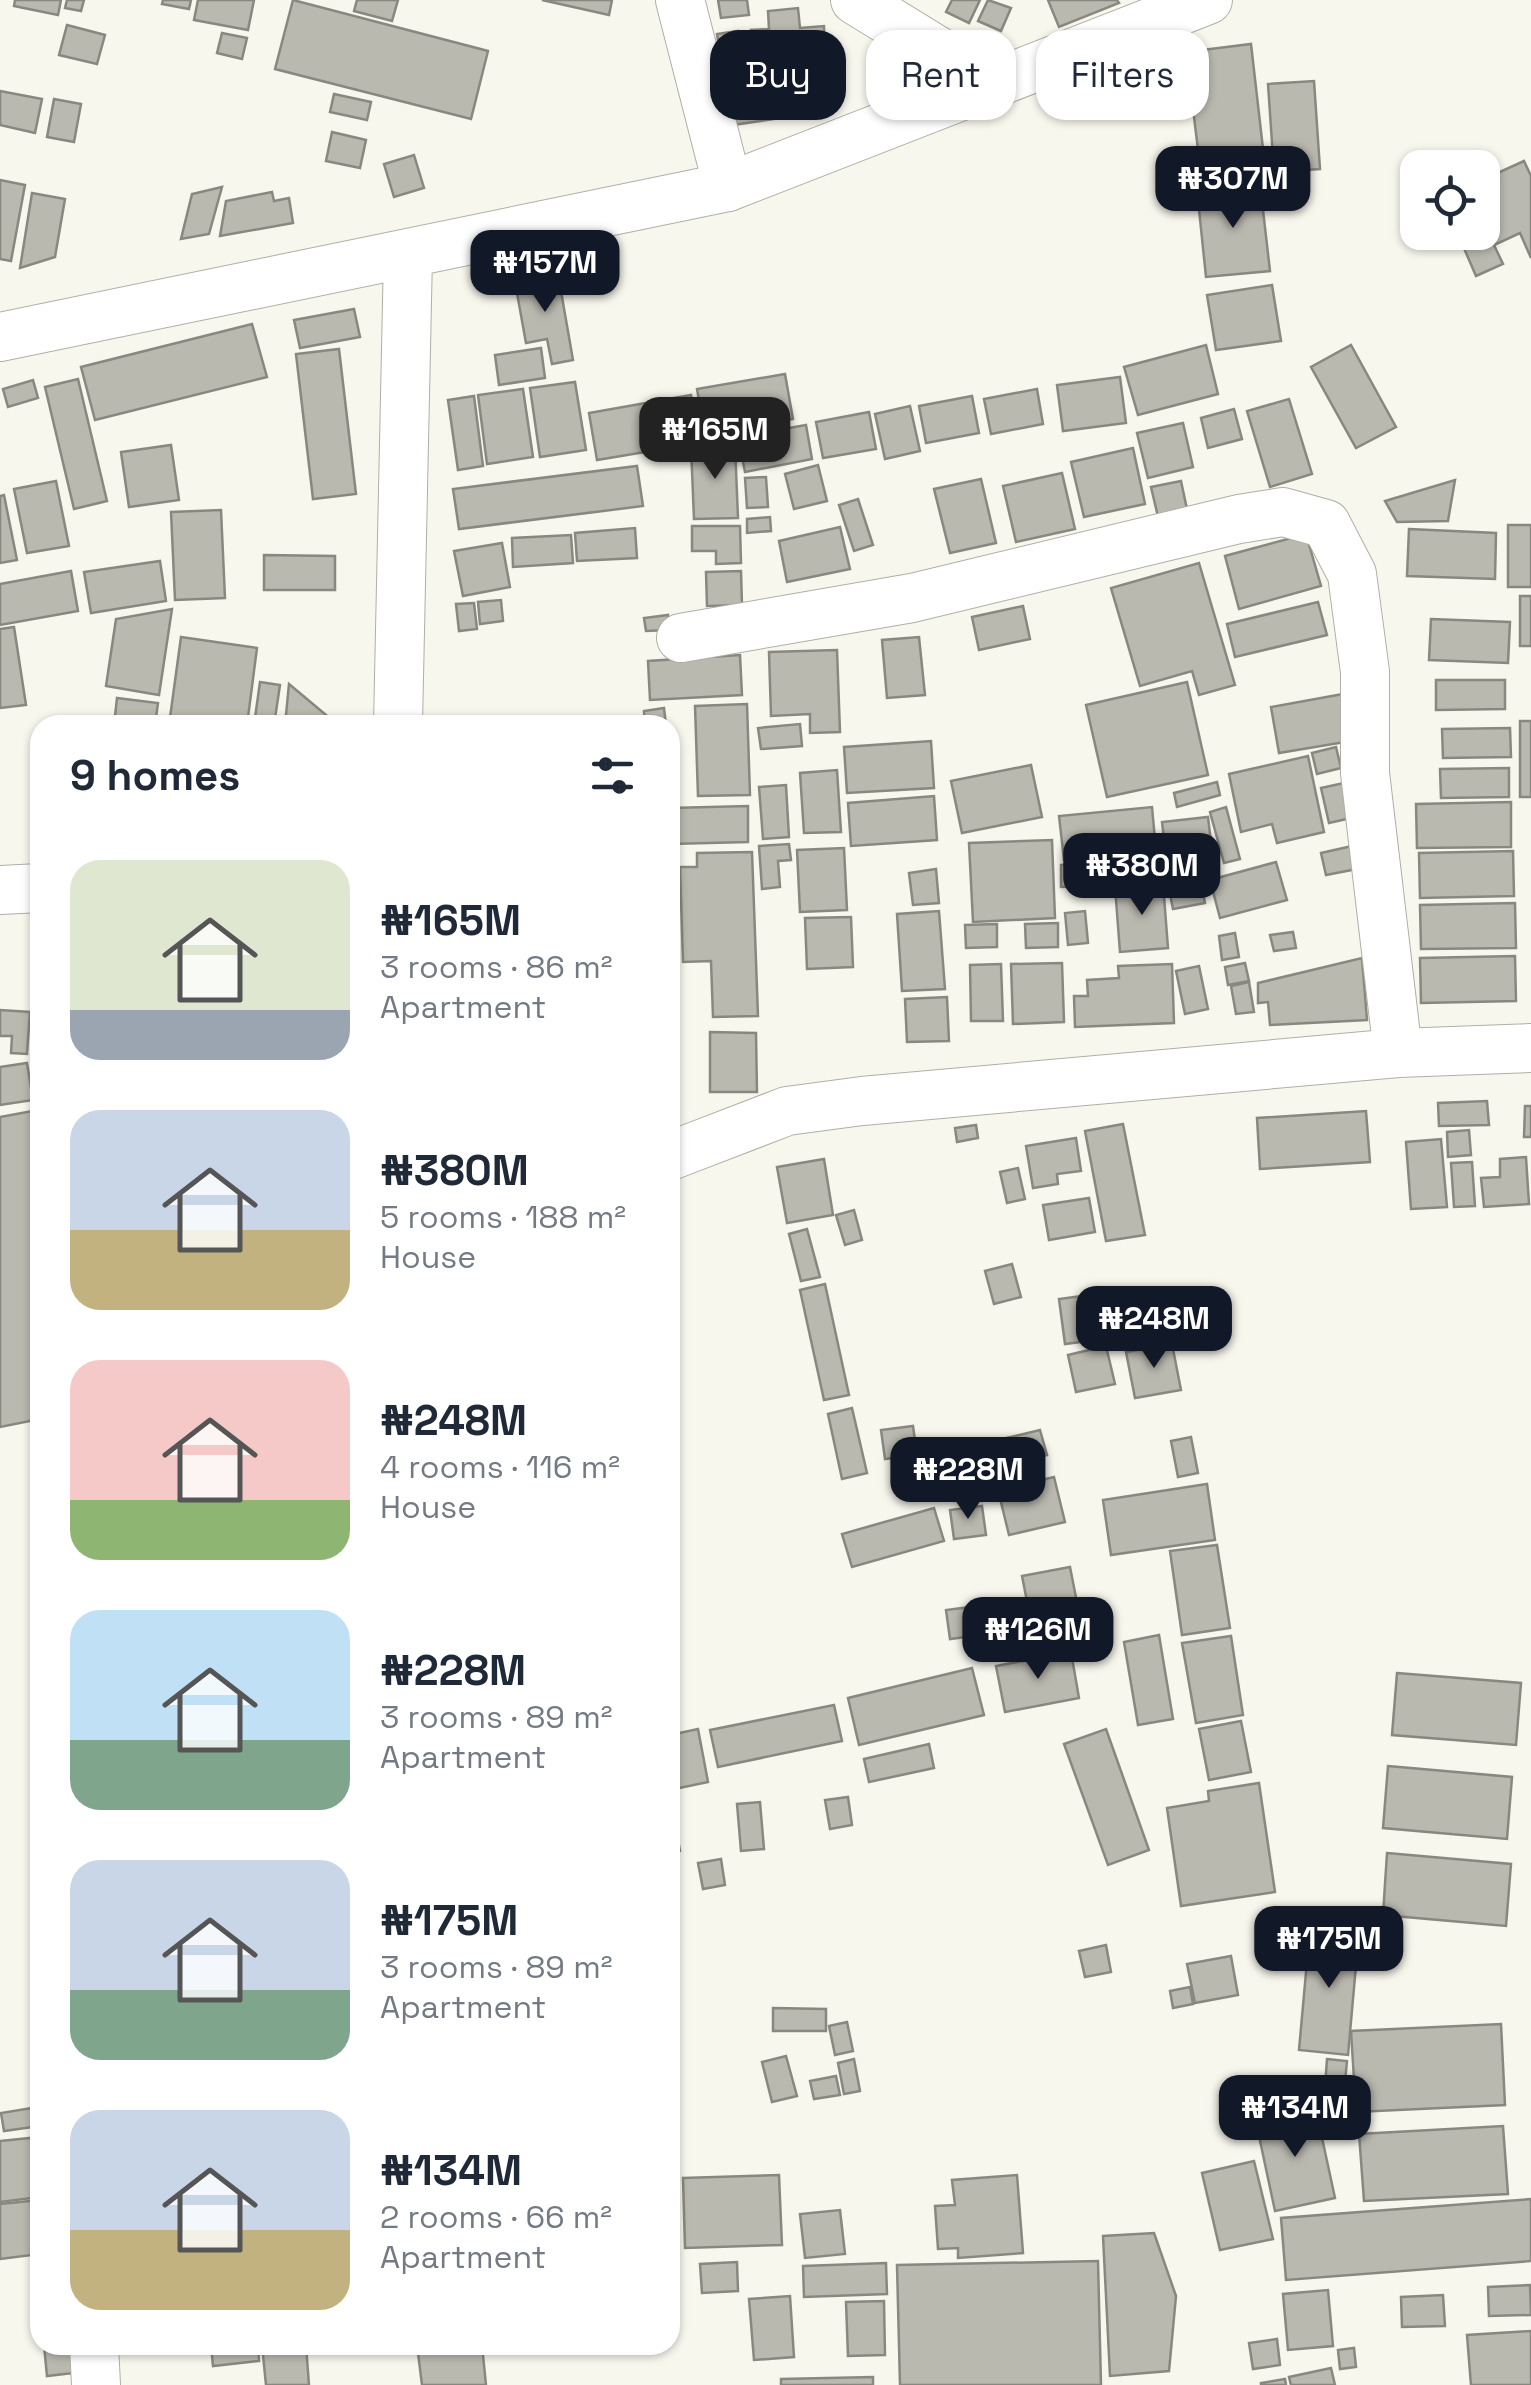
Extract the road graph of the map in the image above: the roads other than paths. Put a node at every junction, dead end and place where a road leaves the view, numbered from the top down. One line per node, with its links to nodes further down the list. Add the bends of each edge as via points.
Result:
1 (680, 0): 7 (street)
2 (856, 0): 4 (street)
3 (1208, 0): 5 (street)
4 (905, 30)
5 (1016, 78)
6 (906, 120): 7 (street)
7 (728, 187): 8 (street)
8 (408, 254): 9 (street); 11 (street)
9 (0, 337)
10 (681, 638): 15 (street, via 912,598 1239,519 1283,512 1326,524 1352,574 1365,672 1365,773)
11 (398, 715)
12 (30, 888): 13 (street)
13 (0, 890)
14 (1531, 1048): 15 (street)
15 (1398, 1053): 16 (street, via 806,1109)
16 (680, 1152)
17 (94, 2355): 18 (street)
18 (96, 2385)

